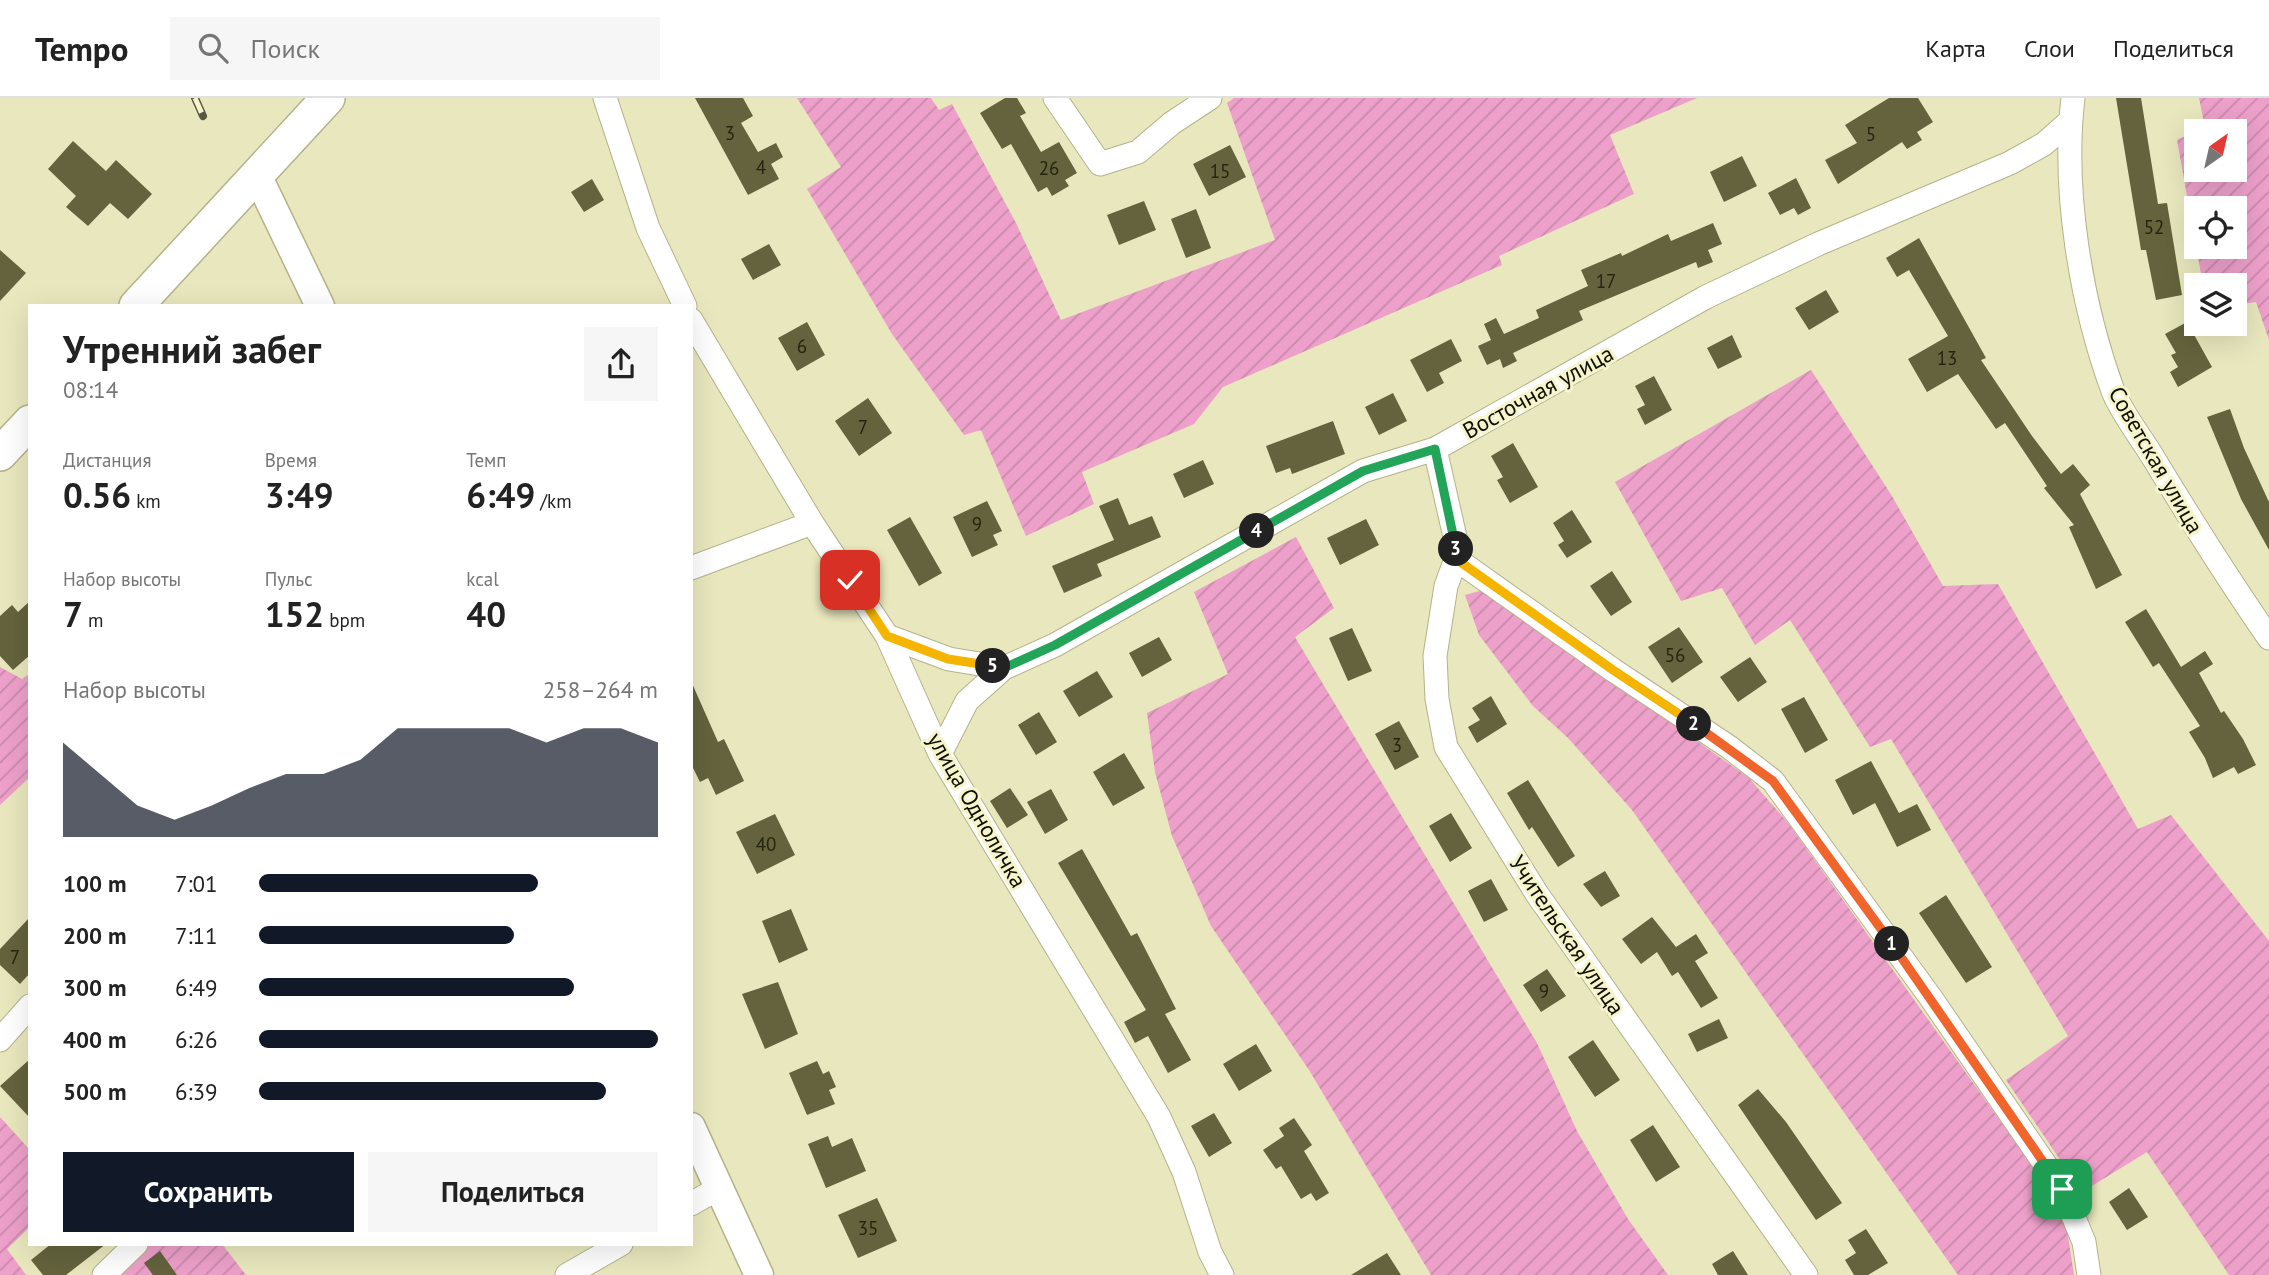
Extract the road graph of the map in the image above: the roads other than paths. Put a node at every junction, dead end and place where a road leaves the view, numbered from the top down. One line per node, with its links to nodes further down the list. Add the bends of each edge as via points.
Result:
1 (328, 98): 7 (main road)
2 (605, 98): 10 (street, via 649,228)
3 (1055, 98): 4 (street, via 1100,164 1138,152)
4 (1210, 98)
5 (2073, 98): 6 (street, Советская улица)
6 (2070, 121): 13 (street, Восточная улица, via 2044,144 2010,163 1706,297); 19 (street, Советская улица, via 2075,234 2088,309 2114,393 2216,562)
7 (257, 175): 8 (main road); 9 (street)
8 (138, 304)
9 (319, 304)
10 (684, 304)
11 (693, 323): 15 (street, улица Одноличка)
12 (28, 424): 14 (main road)
13 (1435, 449): 16 (street, Учительская улица); 20 (street, Восточная улица, via 1363,471 1055,645)
14 (0, 454)
15 (812, 523): 17 (street); 18 (street, улица Одноличка)
16 (1456, 559): 35 (street, Учительская улица, via 1446,586 1435,656 1446,747 1537,894); 36 (street, via 1773,781 1931,998 2062,1189 2084,1242)
17 (693, 567)
18 (887, 636): 20 (street, via 948,659); 21 (street, улица Одноличка)
19 (2269, 638)
20 (1004, 668): 21 (street, Восточная улица, via 967,701)
21 (940, 754): 29 (street, улица Одноличка, via 1159,1117 1184,1172)
22 (28, 1008): 23 (street)
23 (0, 1040)
24 (693, 1131): 25 (street)
25 (719, 1188): 26 (street); 32 (street)
26 (693, 1203)
27 (133, 1246): 30 (street)
28 (618, 1246): 31 (street)
29 (1210, 1252): 33 (street); 34 (street, улица Одноличка)
30 (104, 1275)
31 (567, 1275)
32 (759, 1275)
33 (1201, 1275)
34 (1222, 1275)
35 (1806, 1275)
36 (2090, 1275)

